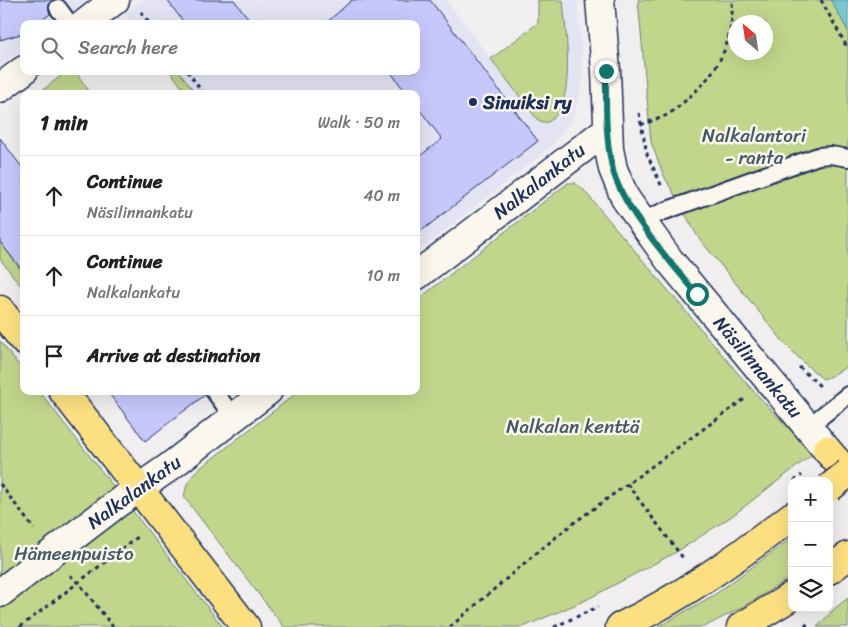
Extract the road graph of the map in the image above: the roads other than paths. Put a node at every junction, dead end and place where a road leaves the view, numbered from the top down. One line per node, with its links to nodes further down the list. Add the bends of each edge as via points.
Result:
1 (600, 0): 8 (street)
2 (127, 5): 5 (street)
3 (58, 8): 4 (lane)
4 (67, 20)
5 (93, 20)
6 (20, 73): 7 (street)
7 (0, 88)
8 (608, 129): 10 (street, Näsilinnankatu, via 612,169); 11 (street, Nalkalankatu)
9 (848, 158): 10 (lane, via 818,156)
10 (640, 222): 19 (street, Näsilinnankatu)
11 (420, 273)
12 (0, 310): 13 (main road)
13 (20, 336)
14 (66, 395): 23 (main road)
15 (217, 395): 18 (lane)
16 (263, 395): 18 (street, Nalkalankatu)
17 (848, 395): 19 (lane)
18 (234, 418): 23 (street, Nalkalankatu)
19 (808, 427): 20 (street, Näsilinnankatu)
20 (827, 450): 21 (main road)
21 (848, 474): 22 (main road, bridge)
22 (833, 485)
23 (139, 489): 27 (street, Nalkalankatu); 29 (main road)
24 (784, 523): 30 (main road, via 684,593)
25 (848, 556): 26 (main road)
26 (833, 567)
27 (0, 593)
28 (784, 601): 31 (main road); 32 (main road)
29 (246, 627)
30 (620, 627)
31 (741, 627)
32 (758, 627)

